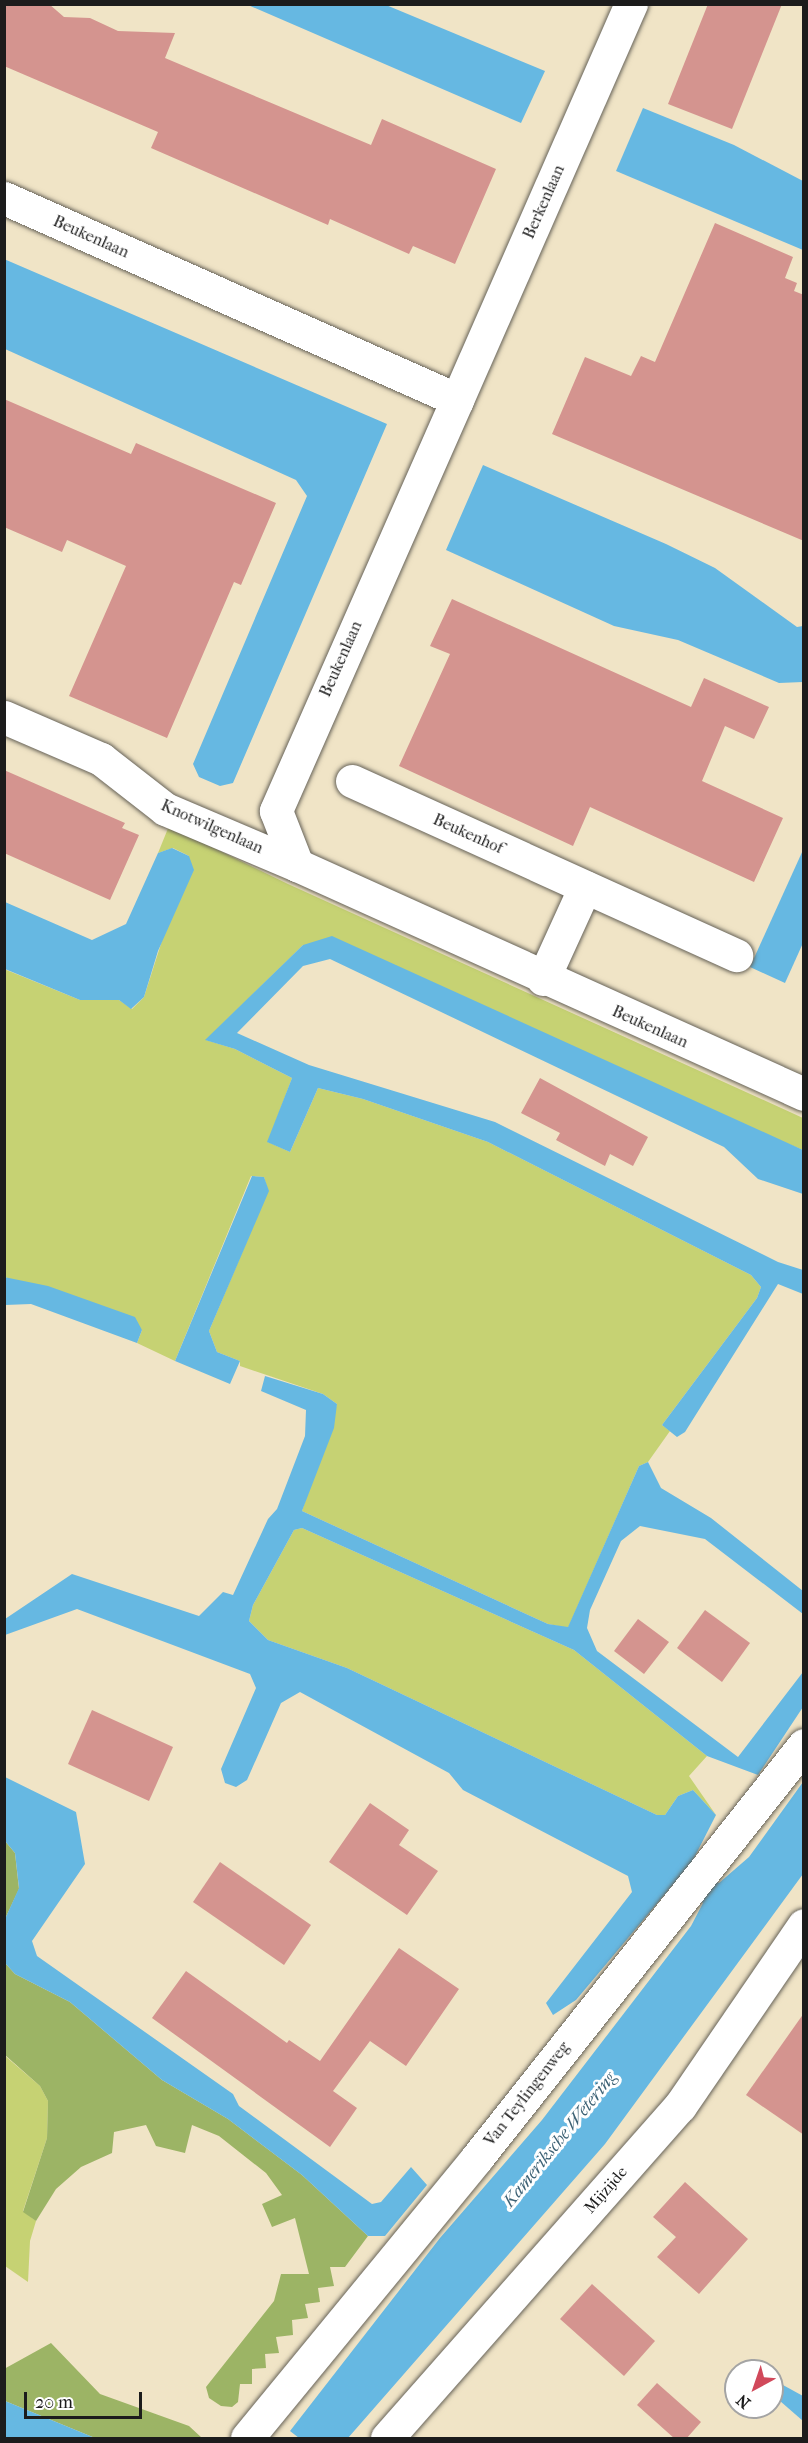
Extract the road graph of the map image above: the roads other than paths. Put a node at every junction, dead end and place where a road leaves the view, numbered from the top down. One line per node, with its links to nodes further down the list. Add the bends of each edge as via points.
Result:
1 (631, 4): 3 (street, Berkenlaan)
2 (4, 198): 3 (street, Beukenlaan)
3 (458, 400): 6 (street, Beukenlaan, via 276,811)
4 (4, 717): 6 (street, Knotwilgenlaan, via 101,759 165,809)
5 (352, 781): 7 (street, Beukenhof)
6 (297, 865): 9 (street, Beukenlaan)
7 (585, 887): 8 (street, Beukenhof); 9 (street)
8 (736, 955)
9 (543, 979): 10 (street, Beukenlaan)
10 (804, 1094)
11 (804, 1745): 13 (street, Van Teylingenweg)
12 (804, 1925): 14 (street, Mijzijde, via 680,2106)
13 (247, 2439)
14 (387, 2439)

